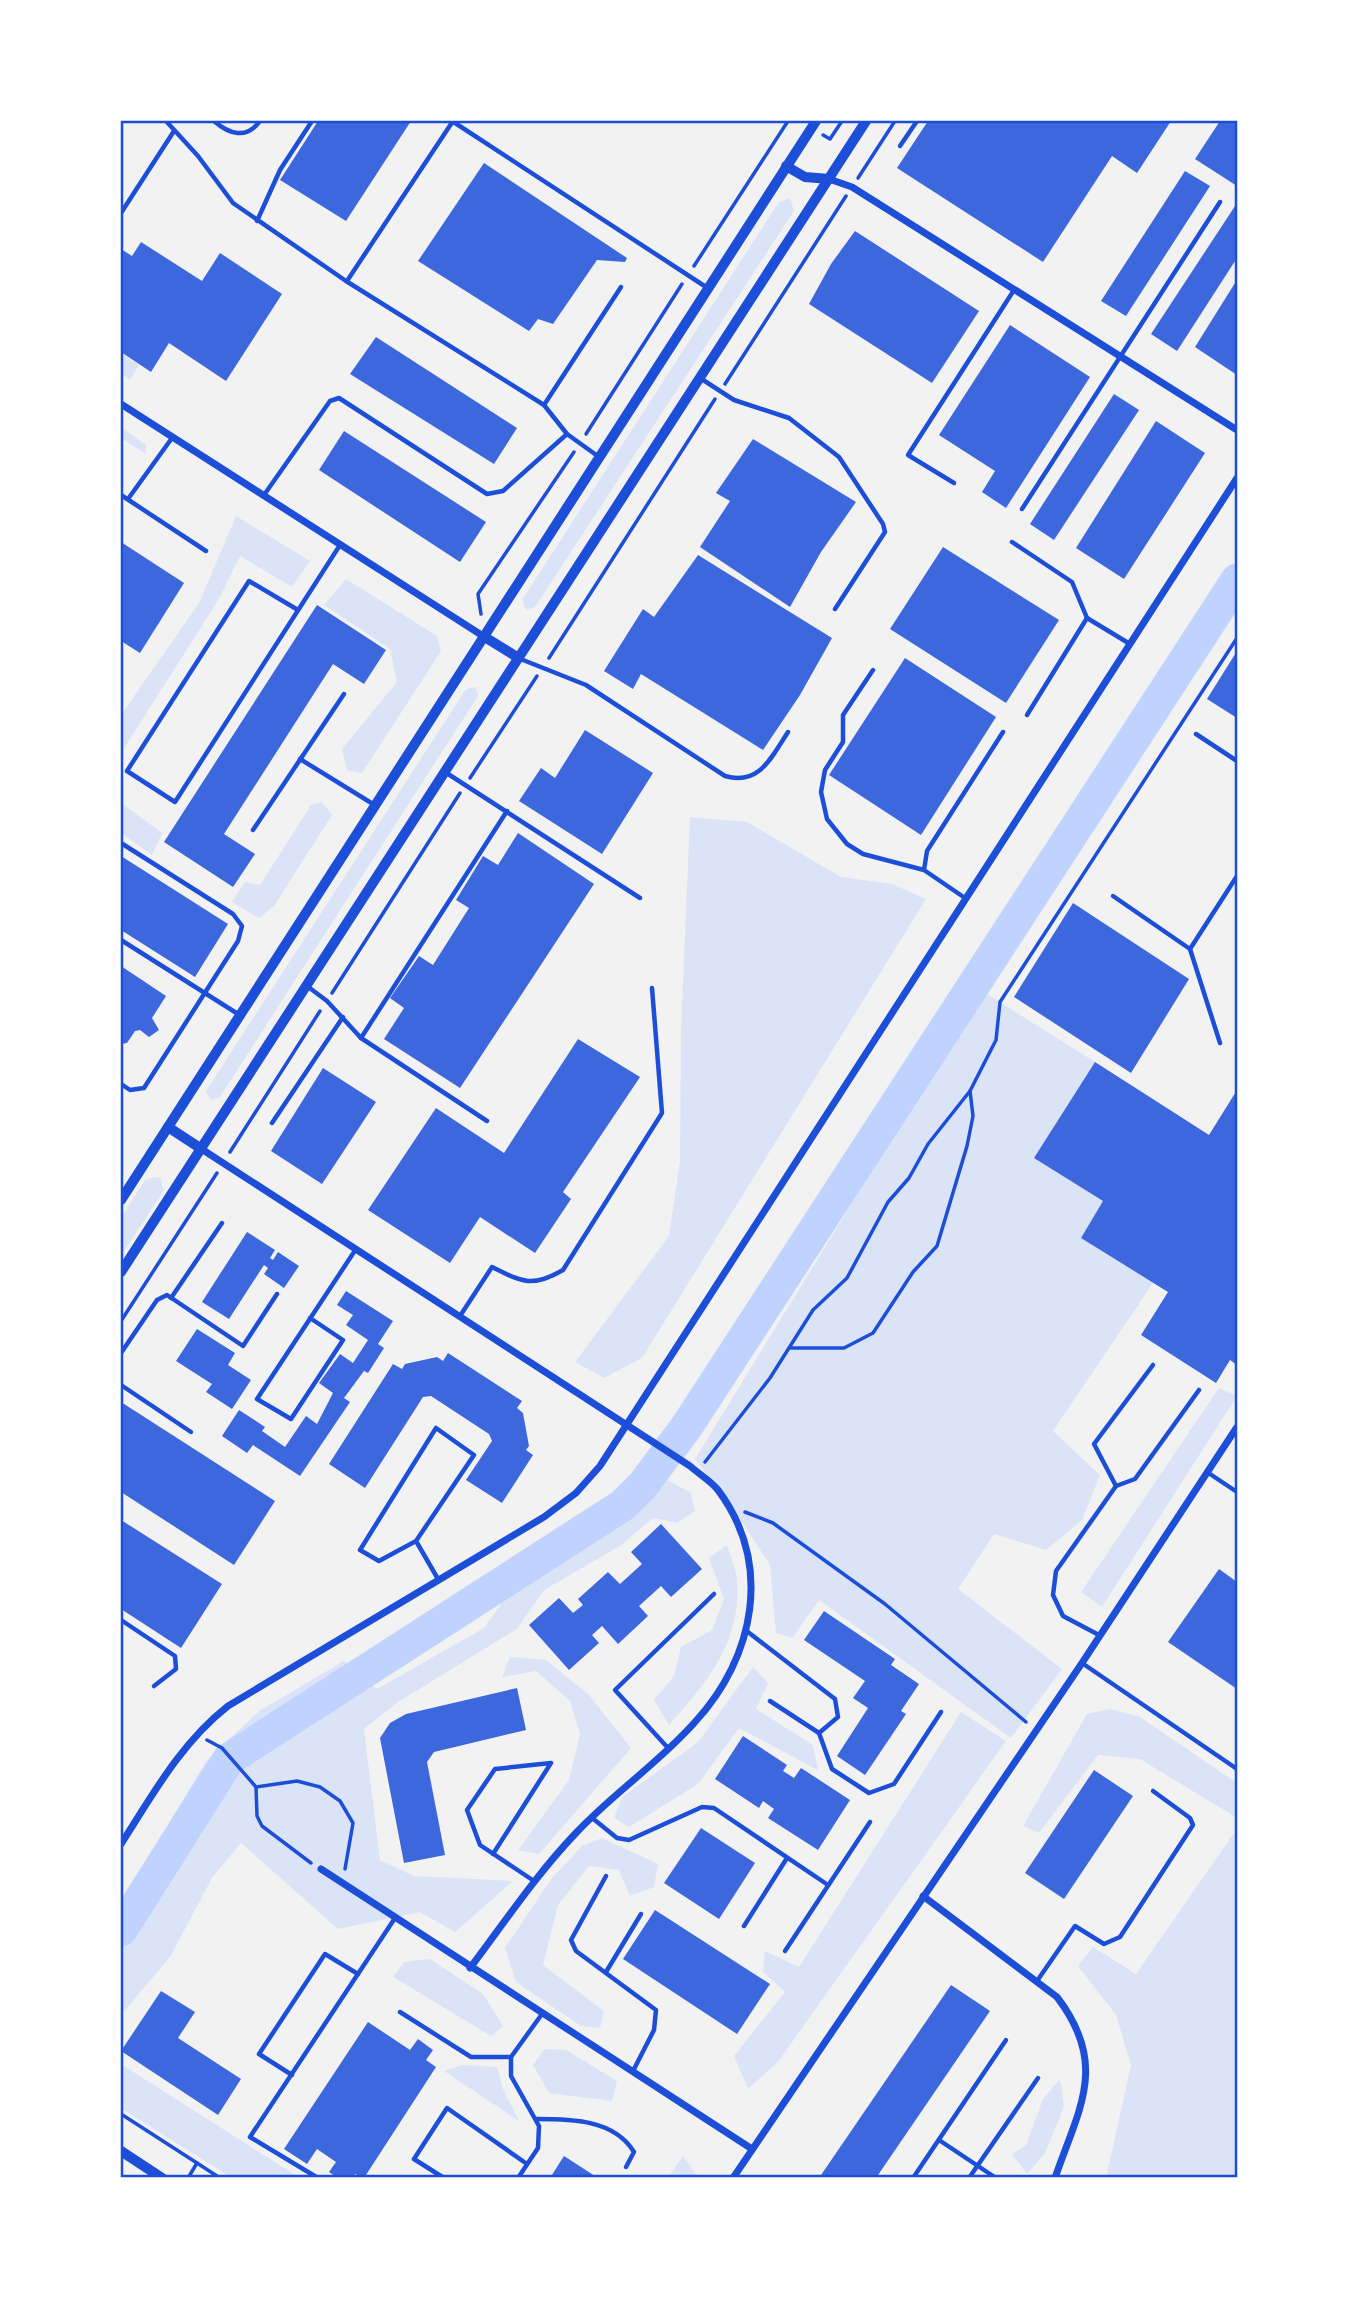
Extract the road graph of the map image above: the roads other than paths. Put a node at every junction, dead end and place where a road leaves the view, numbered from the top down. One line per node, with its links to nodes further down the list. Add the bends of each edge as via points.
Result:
1 (166, 121): 9 (lane)
2 (214, 121): 3 (lane, via 237,134 246,133)
3 (260, 121)
4 (312, 121): 15 (lane, via 280,170)
5 (452, 121): 16 (lane); 18 (lane)
6 (816, 121): 11 (street)
7 (866, 121): 12 (street)
8 (916, 121): 10 (lane)
9 (174, 131): 14 (lane); 15 (lane, via 233,203)
10 (900, 146)
11 (786, 166): 12 (street, via 804,177); 18 (street)
12 (829, 180): 19 (street, via 852,187); 21 (street)
13 (1220, 201): 20 (lane)
14 (121, 213)
15 (257, 221): 16 (lane)
16 (346, 281): 23 (lane)
17 (621, 287): 23 (lane)
18 (708, 288): 27 (street)
19 (1015, 289): 20 (street); 29 (lane, via 908,455)
20 (1120, 356): 24 (street); 33 (lane)
21 (699, 377): 37 (lane, via 745,404 789,418 830,447 883,524 885,533); 42 (street)
22 (121, 404): 26 (street)
23 (544, 405): 25 (lane)
24 (1237, 430)
25 (567, 434): 27 (lane); 31 (lane, via 503,491 487,494 339,398 330,401)
26 (172, 437): 31 (street); 32 (lane)
27 (600, 457): 40 (street)
28 (1237, 478): 41 (street)
29 (954, 483)
30 (121, 495): 32 (lane)
31 (264, 495): 35 (street)
32 (128, 499): 36 (lane)
33 (1022, 509)
34 (1012, 542): 39 (lane, via 1072,582)
35 (340, 544): 38 (lane); 40 (street)
36 (206, 551)
37 (835, 609)
38 (299, 610): 38 (lane, via 175,802 127,771 249,581)
39 (1087, 618): 41 (lane); 45 (lane)
40 (483, 636): 42 (street); 52 (street)
41 (1130, 643): 60 (street)
42 (517, 657): 46 (lane, via 586,685 724,775 738,779 764,769); 51 (street)
43 (873, 670): 56 (lane, via 843,715 843,742 825,770 821,792 827,819 847,845 863,854)
44 (344, 694): 49 (lane)
45 (1027, 715)
46 (788, 732)
47 (1003, 732): 56 (lane, via 927,851)
48 (1196, 734): 50 (lane)
49 (300, 759): 52 (lane); 54 (lane)
50 (1237, 761)
51 (445, 771): 53 (lane); 63 (street)
52 (374, 805): 66 (street)
53 (507, 811): 59 (lane); 68 (lane)
54 (253, 830)
55 (121, 843): 65 (lane, via 239,920 238,941)
56 (924, 870): 60 (lane)
57 (1237, 876): 62 (lane)
58 (1113, 896): 62 (lane)
59 (640, 898)
60 (965, 898): 87 (street)
61 (121, 940): 65 (lane)
62 (1190, 949): 69 (lane)
63 (307, 985): 67 (lane); 74 (street)
64 (652, 988): 81 (lane, via 662,1112 563,1270 543,1282 520,1281 492,1267)
65 (205, 993): 66 (lane); 70 (lane, via 144,1088 130,1090)
66 (241, 1016): 73 (street)
67 (343, 1017): 68 (lane); 72 (lane)
68 (361, 1038): 71 (lane)
69 (1220, 1043)
70 (121, 1084)
71 (487, 1121)
72 (272, 1123)
73 (168, 1127): 74 (street); 75 (street)
74 (200, 1148): 77 (street); 78 (street)
75 (121, 1200)
76 (222, 1223): 80 (lane)
77 (356, 1249): 81 (street); 82 (lane)
78 (121, 1272)
79 (277, 1294): 80 (lane, via 243,1346)
80 (171, 1298): 83 (lane, via 167,1295 157,1300)
81 (460, 1315): 87 (street)
82 (310, 1318): 82 (lane, via 343,1340 291,1419 257,1399)
83 (121, 1353)
84 (1153, 1365): 91 (lane, via 1094,1444)
85 (121, 1385): 89 (lane)
86 (1199, 1390): 91 (lane, via 1135,1479)
87 (630, 1425): 94 (street, via 576,1493); 97 (street, via 718,1489 742,1534 754,1581)
88 (1237, 1427): 90 (street)
89 (191, 1432)
90 (1207, 1472): 92 (lane); 98 (street)
91 (1116, 1486): 98 (lane, via 1056,1571 1053,1595 1063,1616)
92 (1237, 1492)
93 (416, 1541): 93 (lane, via 379,1561 360,1549 436,1428 474,1455); 94 (lane)
94 (439, 1580): 109 (street, via 209,1721 183,1749)
95 (714, 1594): 104 (lane, via 615,1690)
96 (121, 1620): 100 (lane, via 175,1656 176,1669)
97 (748, 1632): 103 (lane, via 835,1699 838,1717); 104 (street, via 727,1676 696,1721)
98 (1100, 1636): 99 (street)
99 (1082, 1663): 105 (lane); 116 (street)
100 (154, 1686)
101 (770, 1701): 103 (lane)
102 (941, 1712): 103 (lane, via 894,1784 869,1793 832,1769)
103 (819, 1733)
104 (668, 1748): 107 (street)
105 (1237, 1769)
106 (1153, 1791): 124 (lane, via 1193,1825 1120,1937 1104,1944 1075,1926)
107 (591, 1817): 111 (lane, via 617,1838 629,1840 702,1807 714,1808); 114 (street)
108 (870, 1822): 115 (lane)
109 (121, 1844)
110 (493, 1854): 110 (lane, via 480,1845 467,1810 495,1769 551,1763); 114 (lane)
111 (787, 1858): 115 (lane); 119 (lane)
112 (320, 1869): 118 (street)
113 (606, 1876): 122 (lane, via 571,1940 576,1951)
114 (535, 1882): 121 (street)
115 (828, 1885): 120 (lane)
116 (923, 1896): 124 (street); 134 (street)
117 (641, 1914): 122 (lane)
118 (395, 1918): 121 (street); 123 (lane)
119 (744, 1926)
120 (785, 1951)
121 (470, 1968): 126 (street)
122 (606, 1972): 129 (lane, via 656,2010 654,2030)
123 (358, 1974): 130 (lane); 130 (lane, via 325,1954 259,2054)
124 (1037, 1982): 148 (street, via 1070,2014 1087,2060 1087,2087)
125 (400, 2012): 128 (lane, via 471,2057)
126 (542, 2014): 128 (lane); 129 (street)
127 (1006, 2040): 133 (lane)
128 (510, 2057): 132 (lane, via 511,2076)
129 (632, 2071): 134 (street)
130 (292, 2075): 141 (lane, via 250,2137)
131 (1038, 2078): 137 (lane)
132 (535, 2119): 136 (lane, via 538,2148); 138 (lane, via 614,2130 634,2152)
133 (939, 2140): 137 (lane); 145 (lane)
134 (752, 2148): 144 (street)
135 (121, 2151): 139 (street)
136 (527, 2164): 142 (lane, via 447,2108 414,2159); 143 (lane)
137 (978, 2166): 146 (lane); 147 (lane)
138 (626, 2168)
139 (146, 2174): 140 (street)
140 (162, 2178)
141 (318, 2178)
142 (444, 2178)
143 (518, 2178)
144 (733, 2178)
145 (913, 2178)
146 (969, 2178)
147 (996, 2178)
148 (1055, 2178)

